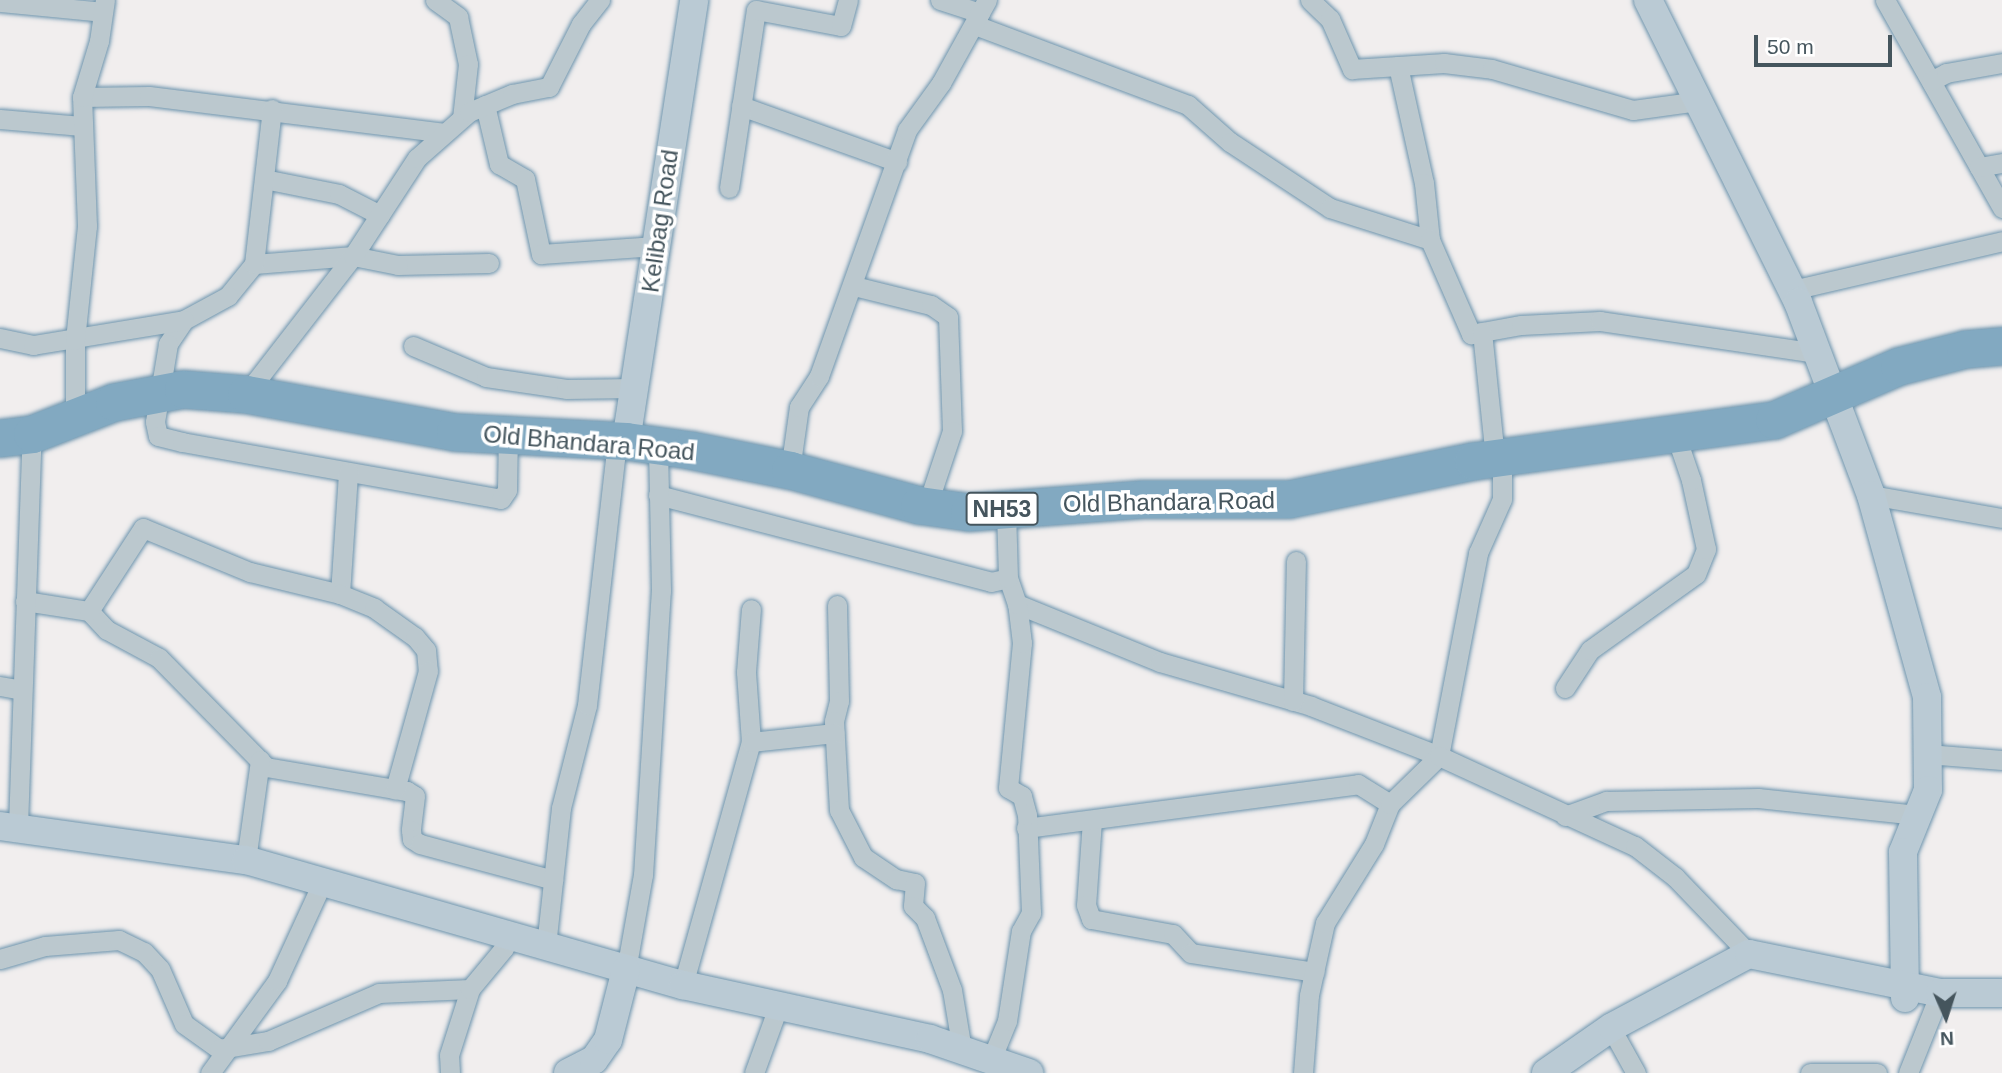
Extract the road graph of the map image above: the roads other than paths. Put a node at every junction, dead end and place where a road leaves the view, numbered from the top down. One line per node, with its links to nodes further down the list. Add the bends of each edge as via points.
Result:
1 (435, 0): 20 (street, via 458,17 468,64)
2 (600, 0): 17 (street, via 581,24 550,87)
3 (694, 0): 33 (street, Kelibag Road)
4 (848, 0): 18 (street, via 841,26 756,10)
5 (940, 0): 11 (street)
6 (1310, 0): 13 (street, via 1330,19 1352,69)
7 (1648, 0): 16 (street)
8 (1885, 0): 14 (street)
9 (0, 2): 10 (street)
10 (104, 6): 15 (street)
11 (981, 13): 24 (street, via 907,130); 31 (street, via 1188,105 1230,142 1330,208)
12 (2002, 63): 14 (street, via 1946,73)
13 (1398, 66): 16 (street, via 1444,63 1492,69 1633,110); 31 (street, via 1424,183)
14 (1931, 81): 26 (street)
15 (82, 97): 19 (street, via 149,96); 22 (street)
16 (1699, 101): 38 (street)
17 (485, 105): 20 (street); 33 (street, via 499,164 525,179 541,254)
18 (741, 106): 24 (street); 28 (street)
19 (272, 110): 23 (street); 27 (street)
20 (462, 118): 23 (street)
21 (0, 119): 22 (street)
22 (82, 126): 42 (street, via 87,226)
23 (445, 134): 30 (street, via 417,158)
24 (897, 162): 37 (street)
25 (2002, 163): 26 (street)
26 (1979, 167): 29 (street)
27 (264, 178): 30 (street, via 339,194); 36 (street)
28 (729, 188)
29 (2002, 208)
30 (380, 215): 34 (street)
31 (1430, 240): 40 (street, via 1471,334)
32 (2002, 241): 38 (street)
33 (656, 246): 46 (street, Kelibag Road)
34 (353, 257): 35 (street, via 398,265); 36 (street); 48 (street)
35 (489, 263)
36 (254, 264): 39 (street, via 228,296)
37 (854, 286): 56 (street, via 819,376 799,407); 60 (street, via 931,305 948,317 952,431)
38 (1792, 290): 45 (street)
39 (184, 320): 42 (street); 47 (street, via 168,344)
40 (1482, 332): 45 (street, via 1600,321); 55 (street)
41 (0, 338): 42 (street, via 33,345)
42 (75, 340): 50 (street)
43 (413, 346): 46 (street, via 486,377 566,389)
44 (2002, 346): 49 (highway, Old Bhandara Road / NH53, via 1965,349 1899,366)
45 (1816, 353): 49 (street)
46 (635, 388): 54 (street, Kelibag Road)
47 (161, 393): 48 (highway, Old Bhandara Road / NH53, via 183,389); 50 (highway, Old Bhandara Road / NH53); 57 (street, via 155,422 158,436)
48 (246, 394): 51 (highway, Old Bhandara Road / NH53, via 385,423)
49 (1830, 396): 53 (highway, Old Bhandara Road / NH53, via 1774,420); 59 (street)
50 (75, 416): 52 (highway, Old Bhandara Road / NH53)
51 (509, 435): 54 (highway, Old Bhandara Road / NH53); 57 (street, via 507,490 502,499)
52 (16, 436): 66 (street)
53 (1676, 436): 55 (highway, Old Bhandara Road / NH53); 72 (street, via 1706,549 1696,574 1590,650)
54 (634, 442): 56 (highway, Old Bhandara Road / NH53); 58 (street); 89 (street, via 587,705 561,808)
55 (1498, 458): 61 (highway, Old Bhandara Road / NH53, via 1289,499 1143,499); 78 (street, via 1502,499 1478,553)
56 (790, 470): 60 (highway, Old Bhandara Road / NH53)
57 (348, 472): 65 (street)
58 (658, 495): 64 (street, via 991,582); 96 (street, via 662,591 643,875)
59 (1871, 495): 62 (street); 77 (street, via 1927,697)
60 (927, 506): 61 (highway, Old Bhandara Road / NH53, via 969,512)
61 (1006, 509): 64 (street)
62 (2002, 518)
63 (1296, 561): 74 (street)
64 (1007, 578): 67 (street)
65 (340, 594): 70 (street, via 250,572 143,528); 81 (street, via 374,608 426,650 428,671)
66 (24, 601): 70 (street); 73 (street)
67 (1017, 604): 74 (street, via 1160,662); 86 (street, via 1022,677 1008,788 1022,796)
68 (837, 605): 75 (street)
69 (751, 609): 76 (street, via 746,672)
70 (89, 611): 79 (street, via 107,629 159,658)
71 (0, 686): 73 (street)
72 (1565, 688)
73 (22, 690): 87 (street)
74 (1293, 701): 78 (street)
75 (835, 733): 76 (street); 106 (street, via 839,810 852,843 878,868 915,883 913,906 925,918 945,968)
76 (751, 741): 98 (street)
77 (1927, 754): 80 (street); 83 (street, via 1928,790)
78 (1438, 756): 82 (street); 84 (street)
79 (260, 760): 81 (street, via 266,767); 88 (street)
80 (2002, 760)
81 (395, 789): 89 (street, via 415,796 411,830 412,839 420,844)
82 (1390, 804): 85 (street, via 1358,784); 95 (street, via 1374,844 1325,923)
83 (1917, 816): 84 (street, via 1758,798 1606,801); 99 (street, via 1903,852)
84 (1565, 817): 94 (street, via 1635,846 1675,877)
85 (1092, 820): 86 (street); 95 (street, via 1086,905 1091,919 1173,934 1191,953)
86 (1026, 828): 106 (street, via 1031,913 1021,931 1007,1021)
87 (9, 834): 88 (street)
88 (243, 868): 90 (street); 91 (street)
89 (553, 880): 92 (street)
90 (317, 894): 91 (street); 105 (street, via 276,981)
91 (506, 941): 92 (street); 97 (street)
92 (544, 954): 96 (street)
93 (0, 959): 105 (street, via 46,946 119,940 144,952 160,969 184,1024 219,1049)
94 (1750, 961): 99 (street); 104 (street)
95 (1315, 972): 112 (street)
96 (625, 976): 98 (street); 109 (street, via 608,1040 594,1060)
97 (470, 989): 105 (street, via 379,993 268,1041); 108 (street, via 449,1055)
98 (682, 990): 103 (street)
99 (1904, 993): 101 (street)
100 (2002, 993): 101 (street)
101 (1938, 998): 102 (street); 118 (street)
102 (2002, 1004)
103 (776, 1012): 106 (street); 110 (street)
104 (1614, 1033): 113 (street); 114 (street); 115 (street)
105 (234, 1044): 107 (street)
106 (974, 1062): 111 (street)
107 (210, 1073)
108 (450, 1073)
109 (568, 1073)
110 (754, 1073)
111 (1029, 1073)
112 (1303, 1073)
113 (1546, 1073)
114 (1571, 1073)
115 (1636, 1073)
116 (1810, 1073): 117 (street)
117 (1877, 1073)
118 (1909, 1073)

